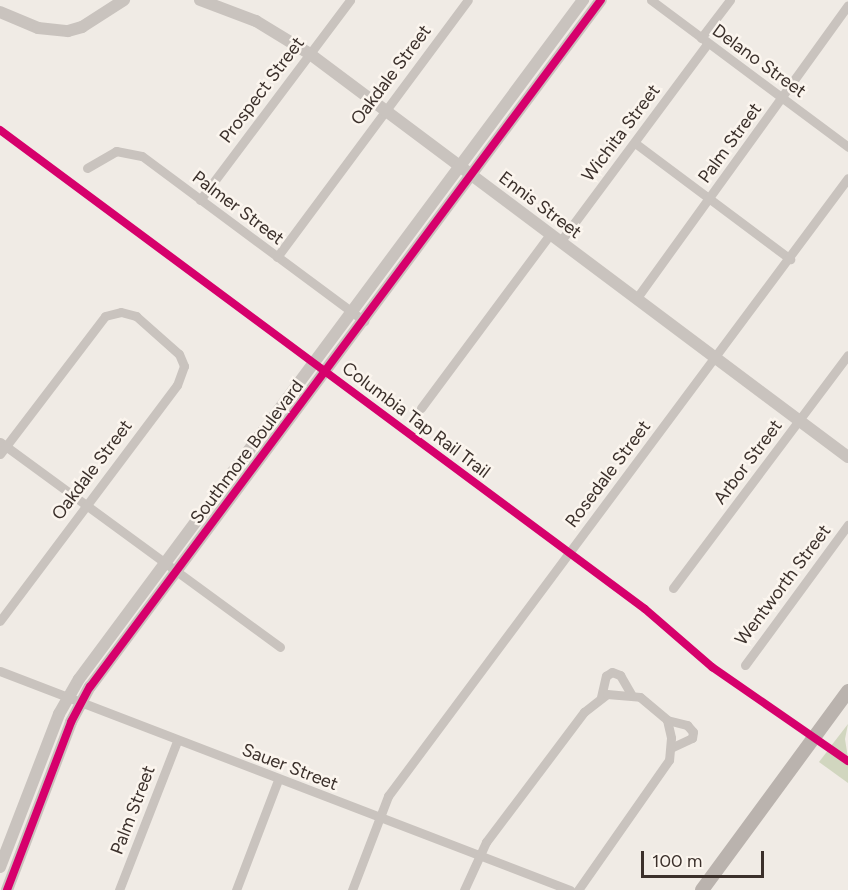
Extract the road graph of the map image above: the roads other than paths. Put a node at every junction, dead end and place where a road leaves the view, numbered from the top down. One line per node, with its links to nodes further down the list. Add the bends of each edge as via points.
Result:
1 (124, 0): 10 (street, via 82,27 68,31 39,28)
2 (200, 0): 12 (street, Ennis Street, via 256,21)
3 (350, 0): 12 (street, Prospect Street)
4 (468, 0): 14 (street, Oakdale Street)
5 (583, 0): 17 (street, Southmore Boulevard)
6 (601, 0): 19 (street, Southmore Boulevard)
7 (651, 0): 11 (street, Delano Street)
8 (730, 0): 11 (street, Wichita Street)
9 (848, 5): 13 (street, Palm Street)
10 (0, 12)
11 (704, 41): 13 (street, Delano Street); 15 (street, Wichita Street)
12 (310, 54): 14 (street, Ennis Street); 22 (street, Prospect Street)
13 (781, 98): 16 (street, Delano Street); 21 (street, Palm Street)
14 (385, 110): 17 (street, Ennis Street); 25 (street, Oakdale Street)
15 (635, 142): 21 (street); 24 (street, Wichita Street)
16 (848, 147)
17 (460, 167): 19 (street, Ennis Street); 28 (street, Southmore Boulevard)
18 (87, 168): 22 (street, Palmer Street, via 107,154 134,153)
19 (472, 176): 23 (street, Ennis Street); 29 (street, Southmore Boulevard)
20 (848, 178): 26 (street, Rosedale Street)
21 (709, 198): 26 (street); 27 (street, Palm Street)
22 (200, 200): 25 (street, Palmer Street)
23 (550, 234): 24 (street, Ennis Street); 32 (street)
24 (560, 242): 27 (street, Ennis Street)
25 (277, 257): 28 (street, Palmer Street)
26 (790, 259): 31 (street, Rosedale Street)
27 (636, 299): 31 (street, Ennis Street)
28 (350, 311): 29 (street, Palmer Street); 33 (street, Southmore Boulevard)
29 (364, 321): 35 (street, Southmore Boulevard)
30 (848, 355): 34 (street, Arbor Street)
31 (715, 356): 34 (street, Ennis Street); 57 (street, Rosedale Street, via 388,796)
32 (421, 408)
33 (276, 413): 35 (street); 40 (street, Southmore Boulevard)
34 (799, 421): 37 (street, Ennis Street); 42 (street, Arbor Street)
35 (288, 423): 41 (street, Southmore Boulevard)
36 (2, 447): 38 (street); 38 (street, Oakdale Street, via 105,316 129,313 179,354 184,366 182,376)
37 (848, 457)
38 (87, 505): 40 (street); 43 (street, Oakdale Street)
39 (848, 525): 45 (street, Wentworth Street)
40 (164, 563): 41 (street); 50 (street, Southmore Boulevard)
41 (176, 572): 44 (street); 51 (street, Southmore Boulevard)
42 (674, 588)
43 (0, 621)
44 (280, 647)
45 (745, 664)
46 (0, 671): 50 (street, Sauer Street)
47 (848, 691): 52 (main road)
48 (632, 694): 49 (street); 49 (street, via 620,675 612,672 606,676); 53 (street, via 651,704)
49 (601, 697): 59 (street, via 547,759)
50 (66, 698): 51 (street, Sauer Street); 60 (street, Southmore Boulevard)
51 (80, 703): 54 (street, Sauer Street); 61 (street, Southmore Boulevard)
52 (840, 712): 58 (main road)
53 (667, 720): 55 (street); 55 (street, via 687,725 693,732 692,738)
54 (177, 741): 56 (street, Sauer Street); 62 (street, Palm Street)
55 (671, 748): 67 (street, via 661,776)
56 (278, 780): 57 (street, Sauer Street); 63 (street)
57 (379, 820): 59 (street, Sauer Street); 64 (street, Rosedale Street)
58 (740, 846): 68 (main road); 69 (main road)
59 (478, 854): 65 (street); 66 (street, Sauer Street)
60 (0, 867)
61 (7, 890)
62 (119, 890)
63 (236, 890)
64 (352, 890)
65 (464, 890)
66 (570, 890)
67 (578, 890)
68 (702, 890)
69 (712, 890)

